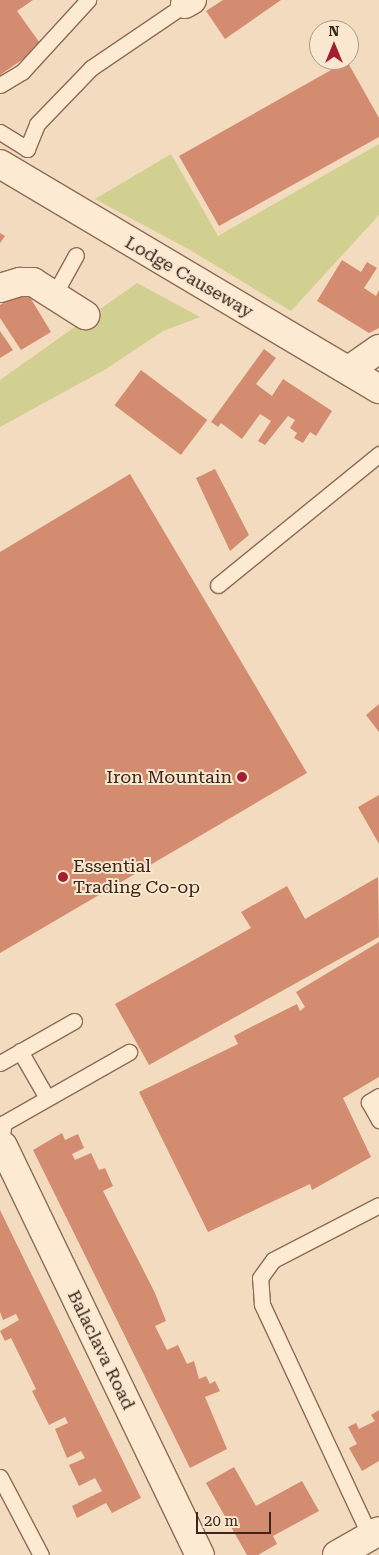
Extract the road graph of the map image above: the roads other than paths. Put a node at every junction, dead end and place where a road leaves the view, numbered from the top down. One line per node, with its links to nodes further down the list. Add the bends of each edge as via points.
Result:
1 (88, 0): 3 (lane, via 22,72)
2 (186, 1): 4 (lane, via 91,68 37,124 27,149)
3 (0, 84)
4 (0, 132)
5 (0, 164): 11 (street, Lodge Causeway)
6 (76, 255): 8 (lane)
7 (0, 288): 8 (street, via 33,282)
8 (55, 293): 9 (street)
9 (85, 314)
10 (379, 350): 11 (street)
11 (349, 370): 12 (street, Lodge Causeway)
12 (379, 389)
13 (379, 454): 14 (lane)
14 (218, 585)
15 (74, 1021): 16 (lane)
16 (20, 1051): 18 (lane); 20 (lane)
17 (129, 1052): 20 (lane)
18 (0, 1063)
19 (379, 1096): 21 (lane, via 369,1102)
20 (48, 1098): 22 (lane, via 4,1124)
21 (379, 1120)
22 (1, 1147): 27 (street, Balaclava Road)
23 (379, 1205): 25 (lane, via 273,1260 260,1278 262,1304)
24 (0, 1477): 26 (lane)
25 (374, 1534): 28 (street)
26 (41, 1555)
27 (200, 1555)
28 (337, 1555)

